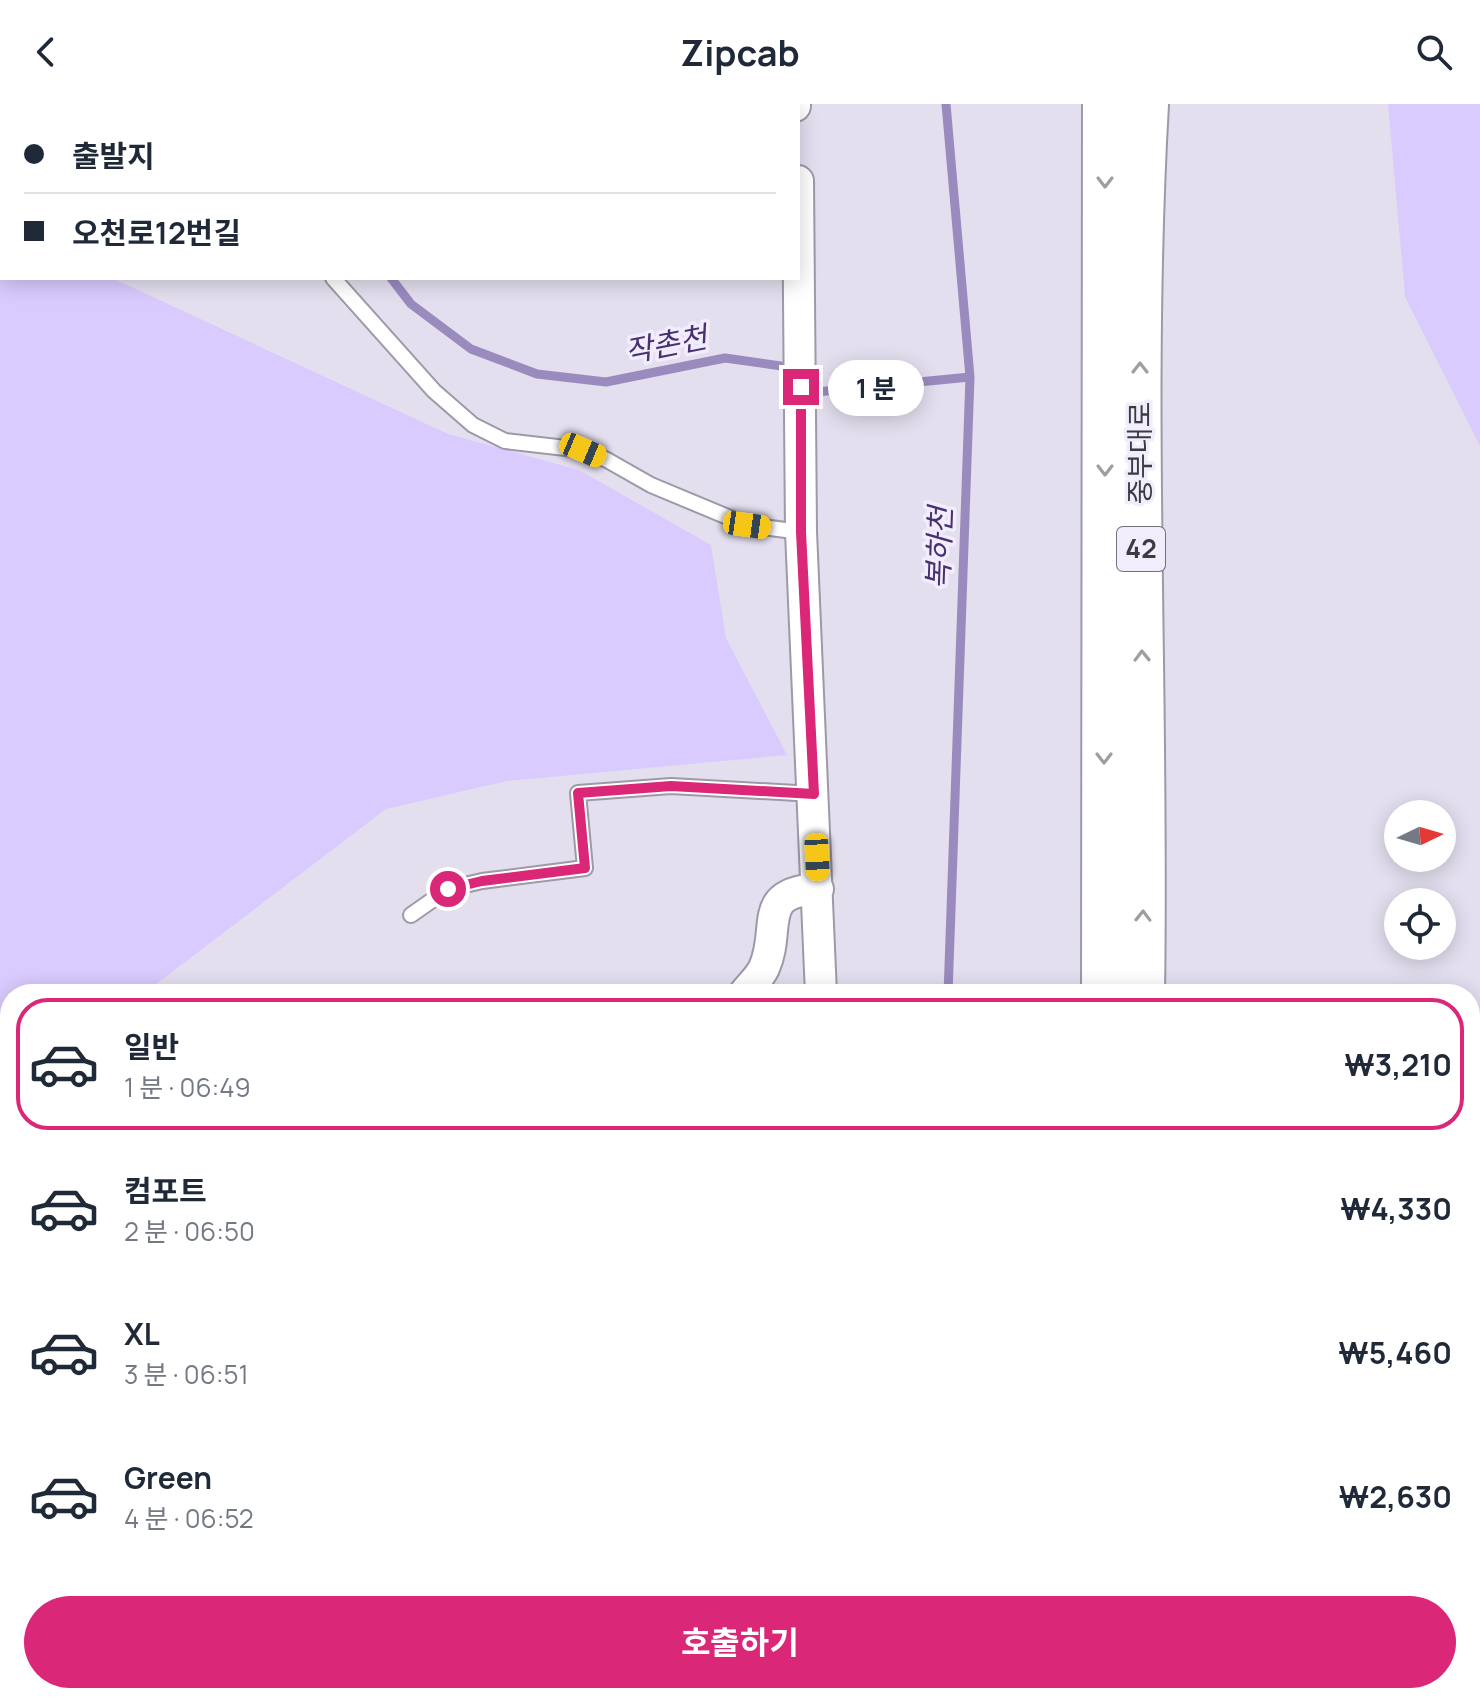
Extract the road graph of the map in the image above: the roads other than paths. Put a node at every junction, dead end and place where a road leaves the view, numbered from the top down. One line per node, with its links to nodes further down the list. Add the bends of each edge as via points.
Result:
1 (1105, 104): 11 (main road, 중부대로 / 42, one-way to 11)
2 (1146, 104): 12 (main road, 중부대로 / 42, one-way to 2, via 1140,219)
3 (335, 280): 5 (lane, via 434,391 473,425 505,441 583,450 747,525)
4 (799, 280): 5 (street)
5 (801, 532): 6 (street)
6 (814, 794): 7 (street); 8 (lane, via 671,786 578,793 585,868 448,889)
7 (818, 889): 9 (street, via 785,895 775,911 764,968); 10 (street)
8 (411, 915)
9 (752, 984)
10 (821, 984)
11 (1104, 984)
12 (1142, 984)

